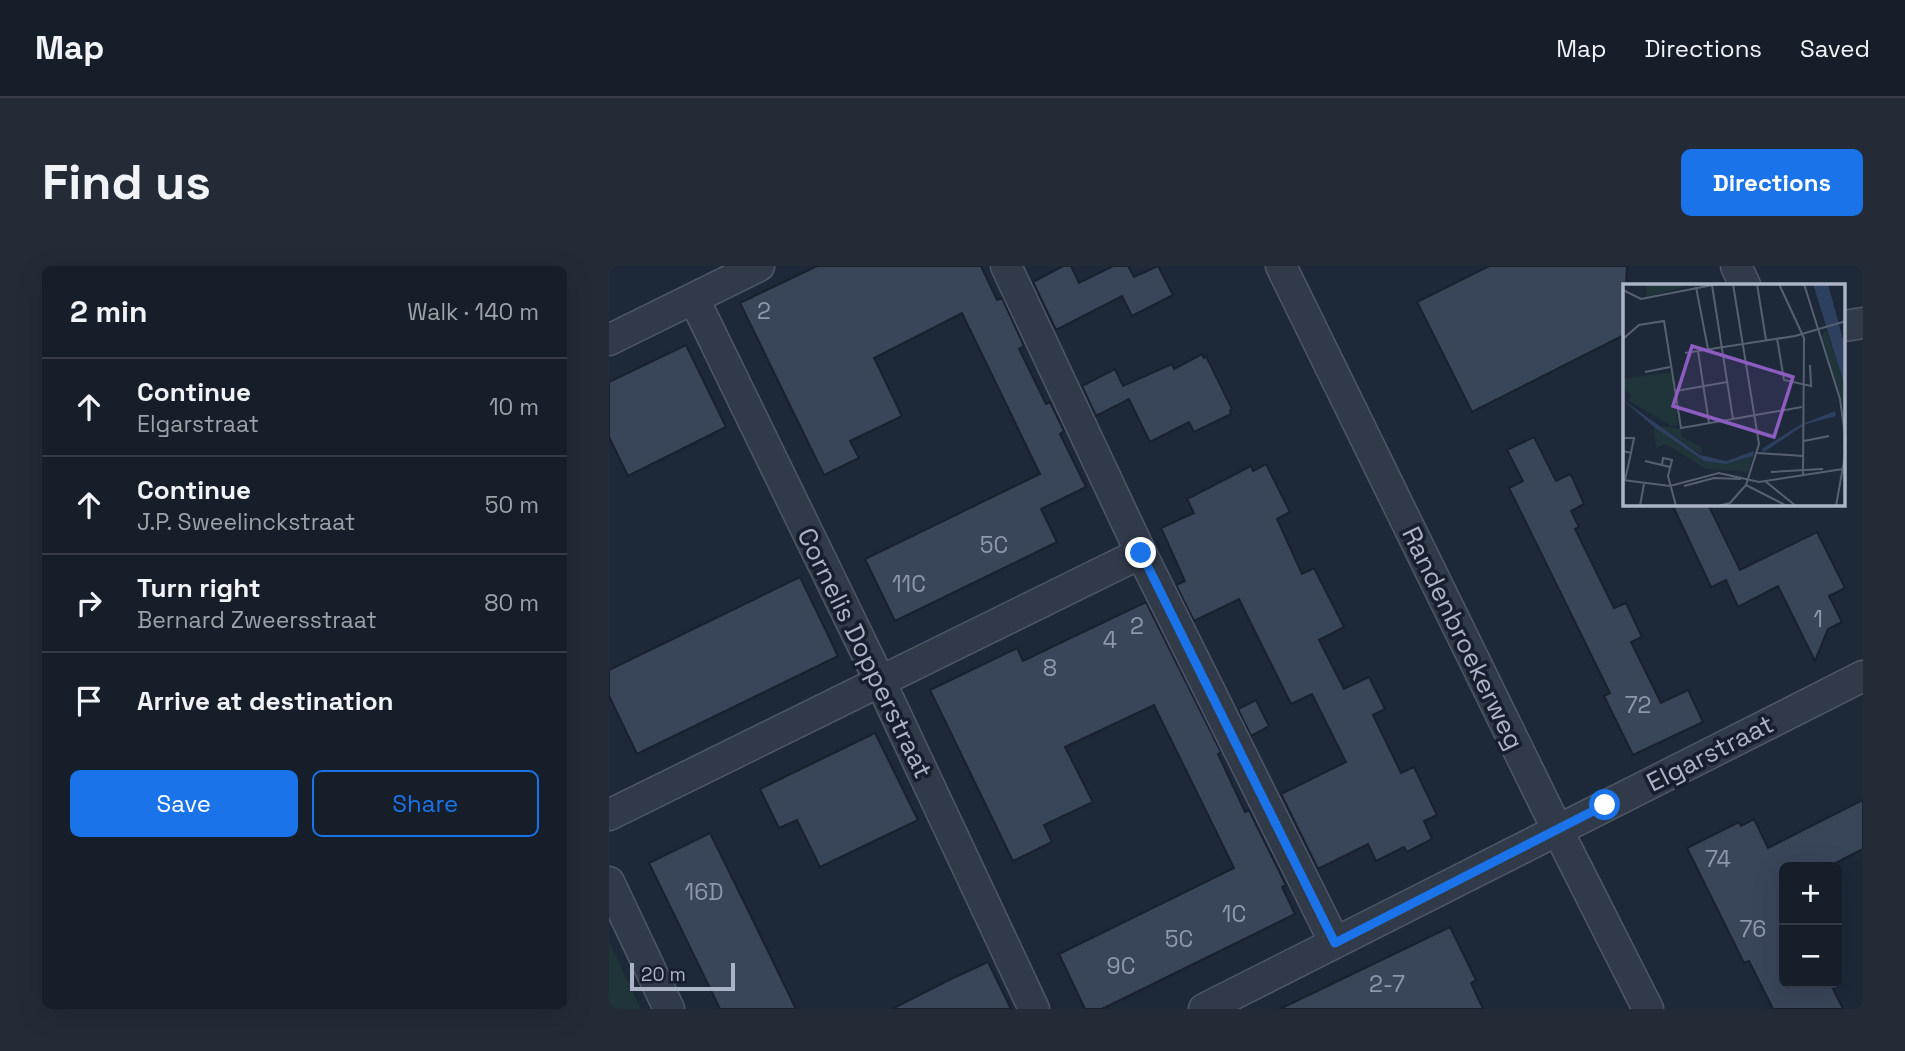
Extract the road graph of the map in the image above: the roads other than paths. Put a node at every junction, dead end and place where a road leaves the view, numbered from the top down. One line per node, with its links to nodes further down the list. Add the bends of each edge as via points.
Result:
1 (759, 266): 6 (street)
2 (1006, 266): 8 (street)
3 (1281, 266): 12 (street, Randenbroekerweg)
4 (1736, 266): 5 (street)
5 (1745, 284)
6 (694, 299): 7 (street); 10 (street, Cornelis Dopperstraat)
7 (609, 340)
8 (1141, 553): 10 (street); 14 (street)
9 (1863, 676): 12 (street, Elgarstraat)
10 (880, 681): 11 (street); 16 (street, Cornelis Dopperstraat)
11 (609, 815)
12 (1557, 829): 14 (street, Elgarstraat); 18 (street, Randenbroekerweg)
13 (609, 882): 15 (street)
14 (1335, 943): 17 (street, Elgarstraat)
15 (669, 1009)
16 (1034, 1009)
17 (1204, 1009)
18 (1648, 1009)

